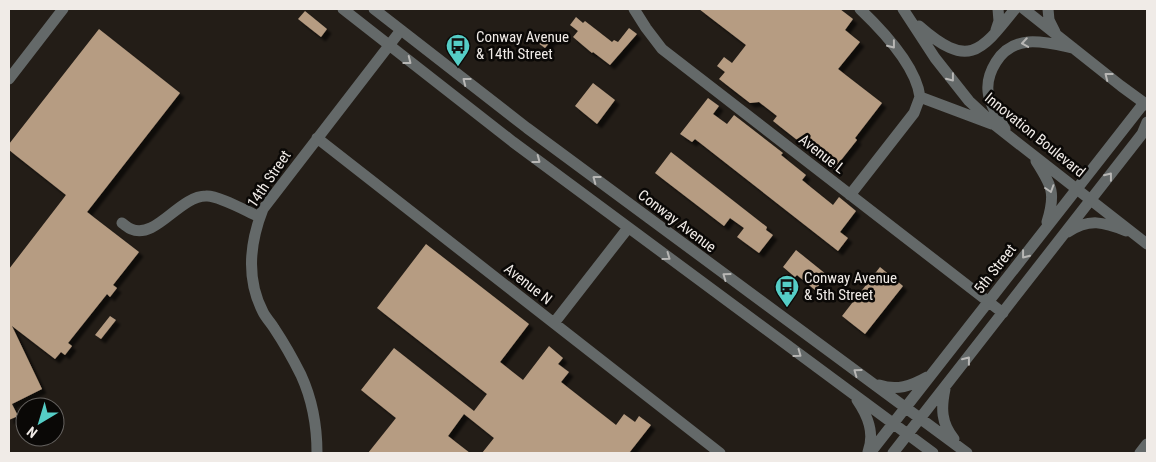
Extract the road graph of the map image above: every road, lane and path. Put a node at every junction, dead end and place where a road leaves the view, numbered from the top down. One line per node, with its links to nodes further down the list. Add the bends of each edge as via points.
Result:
1 (63, 9): 16 (street)
2 (343, 9): 14 (street)
3 (374, 9): 11 (street, Conway Avenue)
4 (634, 9): 25 (street, Avenue L, via 662,49)
5 (860, 9): 17 (street, one-way to 17, via 881,30 916,78)
6 (998, 9): 12 (street)
7 (1014, 9): 12 (street)
8 (1024, 9): 13 (street)
9 (1048, 9): 13 (street)
10 (906, 12): 12 (street, via 935,40 955,50 980,48); 20 (street, Innovation Boulevard, one-way to 20, via 964,94)
11 (401, 30): 14 (street, 14th Street); 37 (street, Conway Avenue, one-way to 11, via 535,134)
12 (995, 34)
13 (1056, 35): 15 (street)
14 (389, 45): 22 (street, 14th Street); 29 (street, one-way to 29)
15 (1073, 48): 18 (street, one-way to 15); 21 (street, one-way to 21, via 1046,42 1020,43 1008,47 999,57 992,69 988,91 990,102)
16 (9, 79)
17 (920, 97): 20 (street); 25 (street, via 914,113)
18 (1145, 104): 24 (street, 5th Street)
19 (1147, 122): 26 (street, one-way to 19, via 1142,134)
20 (996, 126): 21 (street, Innovation Boulevard)
21 (1008, 135): 23 (street, Innovation Boulevard)
22 (317, 138): 27 (street, 14th Street, via 275,191); 35 (street, Avenue N)
23 (1031, 153): 24 (street, Innovation Boulevard); 30 (street, one-way to 30, via 1052,192 1053,204)
24 (1076, 188): 26 (street, Innovation Boulevard); 30 (street, 5th Street)
25 (850, 195): 33 (street, Avenue L)
26 (1090, 199): 31 (street); 32 (street, Innovation Boulevard)
27 (260, 217): 28 (street, via 207,195 189,199 171,216 143,231 132,230); 45 (street, 14th Street, via 252,247 255,291 263,312 302,376 315,418)
28 (122, 223)
29 (628, 228): 35 (street); 39 (street, one-way to 39)
30 (1045, 229): 33 (street, 5th Street, one-way to 33)
31 (1062, 236): 32 (street, via 1086,223 1102,222); 34 (street)
32 (1143, 240)
33 (988, 302): 34 (street, Avenue L); 36 (street, 5th Street)
34 (1003, 313): 38 (street, one-way to 34)
35 (554, 323): 46 (street, Avenue N)
36 (931, 375): 37 (street, via 899,388); 40 (street, 5th Street)
37 (874, 384): 40 (street, Conway Avenue)
38 (946, 386): 41 (street); 50 (street, via 942,413 944,424)
39 (851, 393): 42 (street); 47 (street, via 868,417 871,431)
40 (906, 407): 41 (street, Conway Avenue); 42 (street, 5th Street)
41 (921, 418): 43 (street); 50 (street, Conway Avenue)
42 (893, 424): 43 (street); 47 (street, 5th Street)
43 (908, 434): 48 (street); 49 (street)
44 (1147, 444): 51 (street)
45 (318, 453)
46 (720, 453)
47 (869, 453)
48 (893, 453)
49 (934, 453)
50 (966, 453)
51 (1140, 453)

